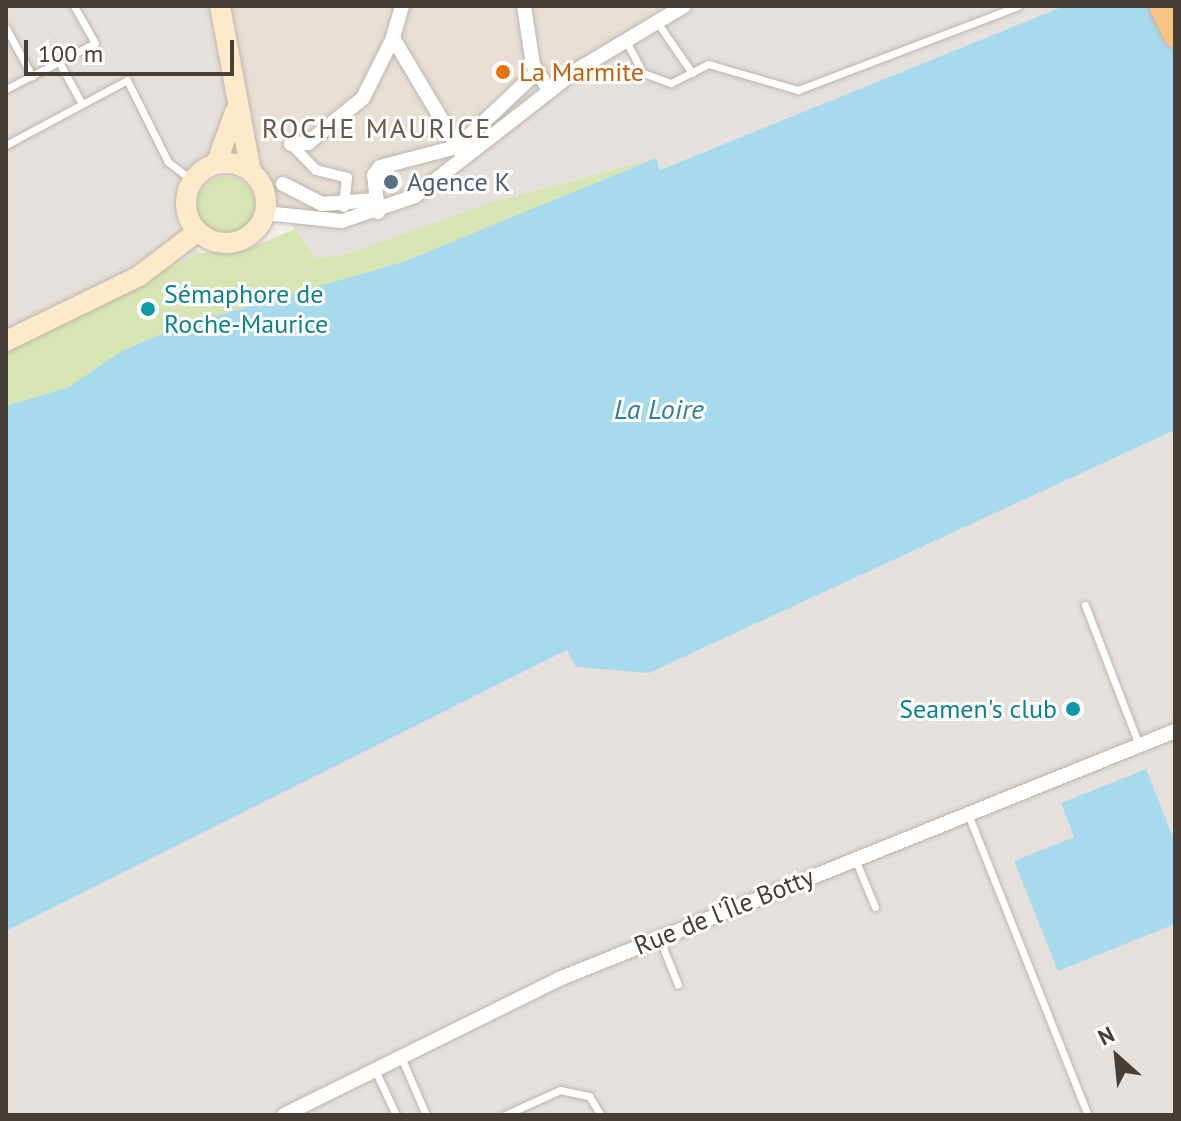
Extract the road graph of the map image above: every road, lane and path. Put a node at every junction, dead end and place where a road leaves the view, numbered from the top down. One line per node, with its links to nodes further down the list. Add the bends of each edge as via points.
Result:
1 (74, 6): 13 (lane, via 95,43)
2 (220, 6): 20 (main road)
3 (402, 6): 11 (street)
4 (524, 6): 14 (street)
5 (684, 6): 8 (street)
6 (1018, 6): 15 (lane, via 798,90 708,64)
7 (1160, 6): 10 (highway)
8 (657, 22): 12 (street); 15 (lane)
9 (6, 28): 16 (lane)
10 (1175, 37)
11 (393, 38): 21 (street, via 363,98 308,143); 23 (street)
12 (626, 41): 15 (lane, via 643,73 671,83); 18 (street)
13 (59, 62): 16 (lane); 19 (lane)
14 (537, 72): 18 (street); 23 (street)
15 (692, 73)
16 (32, 76): 17 (lane)
17 (6, 89)
18 (550, 91): 24 (street)
19 (82, 104): 22 (lane); 27 (lane, via 127,80 168,162)
20 (236, 108): 25 (main road); 26 (main road)
21 (291, 144): 30 (street, via 316,170 347,178)
22 (6, 145)
23 (457, 147): 24 (street); 29 (street, via 380,167)
24 (467, 163): 29 (street)
25 (216, 164): 26 (main road); 27 (main road)
26 (251, 171): 31 (main road, via 263,189)
27 (193, 181): 32 (main road, via 186,206)
28 (283, 184): 30 (street, via 300,198)
29 (377, 206): 30 (street); 31 (street, via 321,223)
30 (344, 207)
31 (265, 213): 32 (main road, via 253,232 233,243)
32 (197, 232): 33 (main road, via 139,276)
33 (7, 340)
34 (1085, 605): 36 (lane)
35 (1175, 731): 36 (street, Rue de l'Île Botty)
36 (1139, 745): 37 (street, Rue de l'Île Botty)
37 (968, 814): 38 (street, Rue de l'Île Botty); 49 (lane)
38 (855, 859): 39 (lane); 40 (street, Rue de l'Île Botty)
39 (875, 907)
40 (659, 938): 41 (lane); 42 (street, Rue de l'Île Botty)
41 (678, 985)
42 (400, 1055): 43 (street, Rue de l'Île Botty); 46 (lane)
43 (374, 1068): 44 (street, Rue de l'Île Botty); 45 (lane)
44 (284, 1115)
45 (396, 1115)
46 (426, 1115)
47 (505, 1115): 48 (lane, via 544,1095 576,1090)
48 (601, 1115)
49 (1088, 1115)

